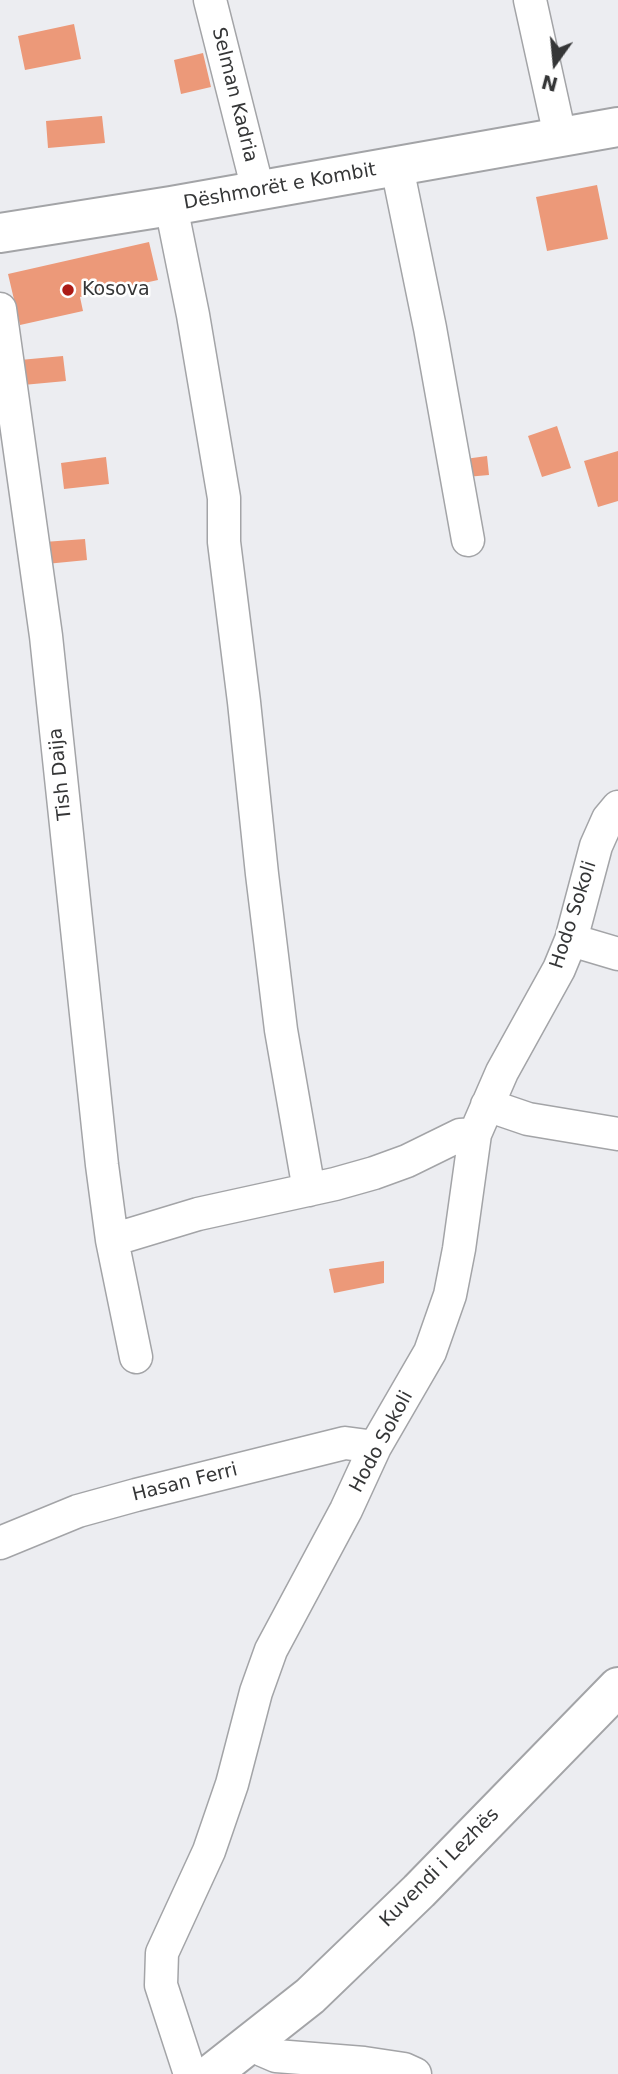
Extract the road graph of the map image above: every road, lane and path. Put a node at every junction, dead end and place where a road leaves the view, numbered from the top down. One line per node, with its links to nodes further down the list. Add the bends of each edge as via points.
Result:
1 (210, 0): 6 (street, Selman Kadria)
2 (530, 0): 4 (street)
3 (618, 127): 4 (main road, Dëshmorët e Kombit)
4 (560, 136): 5 (main road, Dëshmorët e Kombit)
5 (397, 167): 6 (main road, Dëshmorët e Kombit); 10 (street)
6 (258, 190): 7 (main road, Dëshmorët e Kombit)
7 (171, 206): 8 (main road, Dëshmorët e Kombit); 17 (street, via 224,498 224,542 265,900 281,1030)
8 (0, 233)
9 (0, 309): 18 (street, Tish Daija, via 46,636)
10 (468, 540)
11 (618, 807): 12 (street, Hodo Sokoli, via 596,846)
12 (571, 940): 13 (street); 14 (street, Hodo Sokoli)
13 (618, 954)
14 (487, 1105): 15 (street, Hodo Sokoli); 16 (street, via 528,1119)
15 (475, 1134): 17 (street, via 460,1135 374,1173); 20 (street, Hodo Sokoli, via 450,1295 430,1352)
16 (618, 1134)
17 (309, 1190): 18 (street, via 198,1214)
18 (112, 1240): 19 (street, Tish Daija)
19 (136, 1357)
20 (375, 1447): 21 (street, Hasan Ferri, via 345,1443 136,1495 78,1511); 24 (street, Hodo Sokoli, via 271,1650 209,1852 162,1953 161,1985)
21 (0, 1543)
22 (618, 1687): 23 (main road, Kuvendi i Lezhës, via 409,1901 310,1996)
23 (255, 2041): 25 (main road, Kuvendi i Lezhës); 26 (street, via 276,2056 364,2063)
24 (190, 2074)
25 (211, 2074)
26 (415, 2074)

